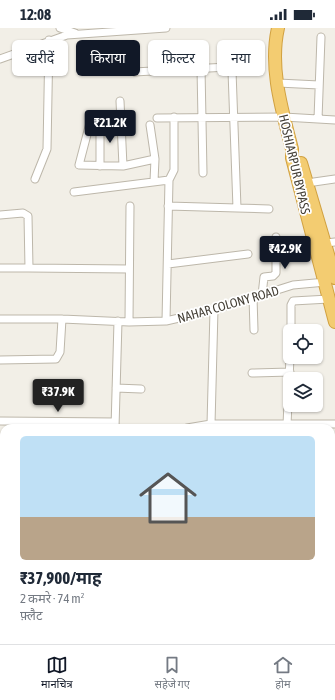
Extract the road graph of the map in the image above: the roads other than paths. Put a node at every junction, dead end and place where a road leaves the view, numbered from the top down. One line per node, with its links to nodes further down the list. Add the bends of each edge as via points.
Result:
1 (60, 28): 4 (street)
2 (166, 28): 4 (street)
3 (278, 28): 12 (highway, HOSHIARPUR BYPASS, via 275,50)
4 (78, 34): 6 (street)
5 (321, 36): 13 (street)
6 (49, 40)
7 (12, 54): 8 (street)
8 (0, 59)
9 (209, 68): 17 (street, via 231,69)
10 (48, 76): 31 (street, via 47,149)
11 (201, 76): 16 (street)
12 (278, 83): 13 (street); 18 (highway, HOSHIARPUR BYPASS)
13 (319, 85): 20 (street)
14 (120, 101): 28 (street)
15 (174, 117): 16 (street); 19 (street); 32 (street, via 174,170)
16 (203, 117): 17 (street); 29 (street)
17 (234, 117): 18 (street); 38 (street)
18 (284, 117): 20 (street); 25 (highway, HOSHIARPUR BYPASS)
19 (157, 118)
20 (318, 119): 21 (street)
21 (335, 120)
22 (90, 123): 27 (street, via 79,165)
23 (100, 123): 27 (street)
24 (150, 125): 26 (street)
25 (292, 149): 34 (highway, via 298,155); 48 (highway, HOSHIARPUR BYPASS, via 292,158)
26 (155, 159): 28 (street); 33 (street)
27 (100, 166): 28 (street)
28 (123, 166)
29 (203, 173)
30 (335, 178): 34 (street)
31 (35, 179)
32 (169, 180): 33 (street); 37 (street)
33 (154, 181): 35 (street)
34 (307, 183): 42 (highway)
35 (74, 192)
36 (130, 206): 47 (street)
37 (168, 206): 38 (street); 44 (street)
38 (237, 208): 39 (street)
39 (269, 209)
40 (0, 215): 46 (street, via 23,213 28,216)
41 (276, 237): 49 (street, via 276,273 273,276 264,276)
42 (330, 243): 48 (highway)
43 (248, 254): 44 (street)
44 (168, 264): 55 (street)
45 (0, 268): 46 (street)
46 (29, 268): 47 (street)
47 (129, 269): 57 (street)
48 (331, 281): 49 (street, NAHAR COLONY ROAD, via 293,285); 51 (highway, HOSHIARPUR BYPASS)
49 (262, 295): 50 (street, NAHAR COLONY ROAD)
50 (253, 298): 52 (street, NAHAR COLONY ROAD); 60 (street)
51 (329, 299): 58 (highway, HOSHIARPUR BYPASS); 59 (street, via 293,301)
52 (214, 310): 55 (street, NAHAR COLONY ROAD); 72 (street)
53 (0, 319): 54 (street, NAHAR COLONY ROAD)
54 (62, 319): 56 (street, NAHAR COLONY ROAD); 61 (street, via 60,352 56,359)
55 (166, 320): 57 (street, NAHAR COLONY ROAD)
56 (118, 321): 57 (street, NAHAR COLONY ROAD); 66 (street)
57 (129, 322)
58 (335, 322)
59 (290, 324)
60 (254, 330)
61 (0, 360)
62 (290, 364): 64 (street)
63 (283, 372): 65 (street)
64 (290, 372)
65 (252, 373)
66 (116, 388): 67 (street); 71 (street)
67 (141, 389)
68 (288, 412): 73 (street)
69 (0, 421): 70 (street)
70 (26, 424)
71 (115, 424)
72 (211, 424)
73 (288, 424)

